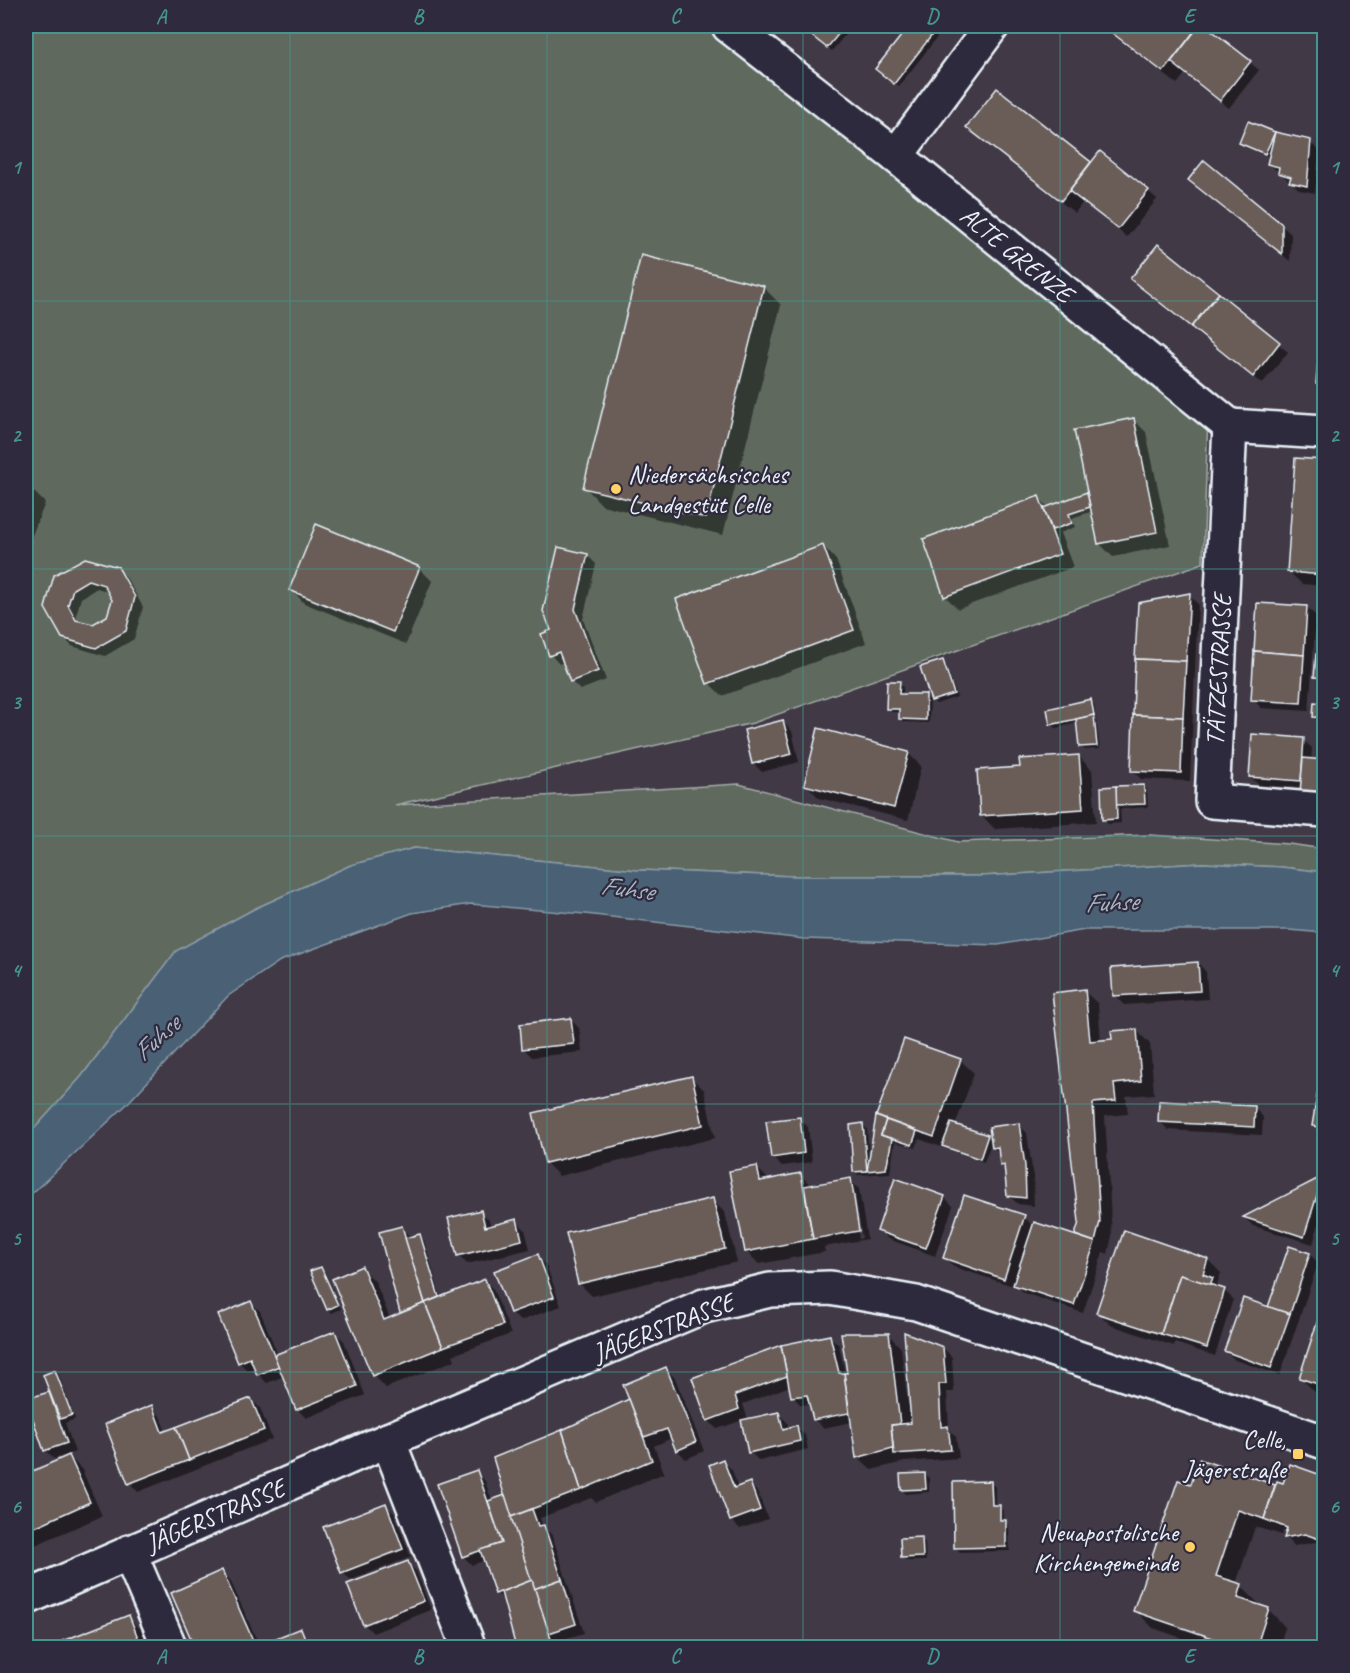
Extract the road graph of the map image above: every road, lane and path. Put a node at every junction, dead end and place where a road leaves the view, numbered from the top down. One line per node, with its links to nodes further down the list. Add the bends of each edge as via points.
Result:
1 (729, 26): 3 (street, ALTE GRENZE)
2 (992, 26): 3 (street)
3 (896, 156): 4 (street, ALTE GRENZE)
4 (1230, 426): 5 (street); 6 (street, TÄTZESTRASSE, via 1212,801)
5 (1324, 432)
6 (1324, 810)
7 (387, 1440): 8 (street, JÄGERSTRASSE, via 704,1306 770,1290 830,1288 916,1303); 9 (street, JÄGERSTRASSE); 12 (street)
8 (1324, 1442)
9 (129, 1552): 10 (street, JÄGERSTRASSE); 11 (street)
10 (26, 1598)
11 (170, 1647)
12 (469, 1647)

